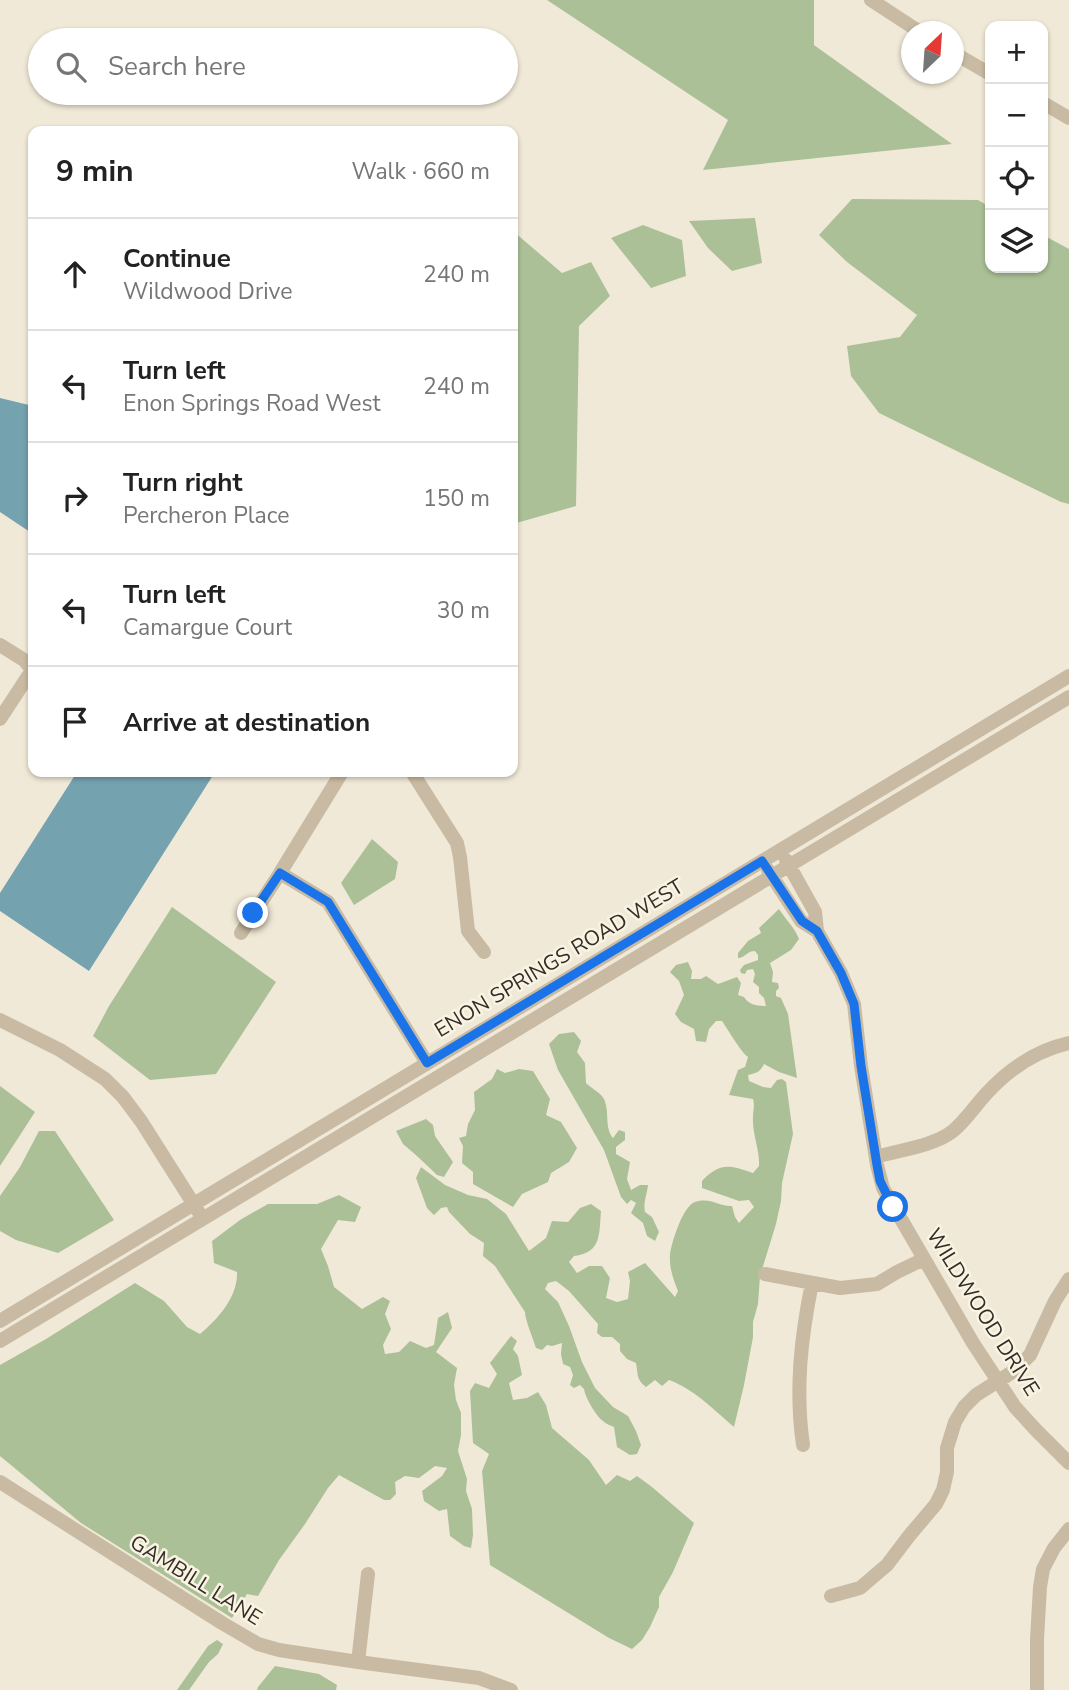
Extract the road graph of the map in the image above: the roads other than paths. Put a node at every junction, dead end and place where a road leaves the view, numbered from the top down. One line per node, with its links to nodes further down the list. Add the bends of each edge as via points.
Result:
1 (871, 0): 2 (street)
2 (903, 21)
3 (964, 59): 4 (street)
4 (985, 71)
5 (1048, 106): 6 (street)
6 (1069, 118)
7 (0, 645): 8 (street)
8 (28, 665)
9 (28, 676): 12 (street)
10 (1069, 676): 15 (street, ENON SPRINGS ROAD WEST)
11 (1069, 697): 17 (street)
12 (0, 719)
13 (339, 777): 18 (street)
14 (415, 777): 22 (street, via 457,843 468,931)
15 (780, 850): 16 (street, ENON SPRINGS ROAD WEST); 17 (street, WILDWOOD DRIVE)
16 (762, 861): 19 (street, WILDWOOD DRIVE); 25 (street, ENON SPRINGS ROAD WEST)
17 (789, 866): 19 (street); 20 (street, WILDWOOD DRIVE, via 815,912)
18 (280, 873): 21 (street); 25 (street, via 328,902)
19 (771, 876): 20 (street, WILDWOOD DRIVE, via 802,921); 28 (street)
20 (817, 931): 26 (street, WILDWOOD DRIVE, via 854,1004)
21 (241, 933)
22 (484, 952)
23 (0, 1020): 27 (street, via 105,1079 147,1129)
24 (1069, 1043): 26 (street, via 1013,1069 952,1132)
25 (427, 1063): 27 (street, ENON SPRINGS ROAD WEST)
26 (876, 1157): 29 (street, WILDWOOD DRIVE, via 880,1181)
27 (194, 1203): 28 (street); 33 (street, ENON SPRINGS ROAD WEST)
28 (203, 1218): 34 (street)
29 (924, 1259): 32 (street, via 877,1284 840,1288); 35 (street, WILDWOOD DRIVE)
30 (765, 1274): 32 (street)
31 (1069, 1279): 35 (street, via 1030,1355)
32 (812, 1283): 36 (street, via 799,1361)
33 (0, 1321)
34 (0, 1341)
35 (999, 1381): 37 (street, WILDWOOD DRIVE, via 1015,1407); 41 (street, via 976,1395 955,1422 943,1490 936,1504 887,1565 860,1588)
36 (803, 1446)
37 (1069, 1463)
38 (0, 1482): 42 (street, GAMBILL LANE, via 258,1644)
39 (1069, 1530): 44 (street, via 1043,1569)
40 (368, 1574): 42 (street)
41 (831, 1596)
42 (358, 1662): 43 (street, GAMBILL LANE, via 481,1679)
43 (511, 1690)
44 (1037, 1690)

